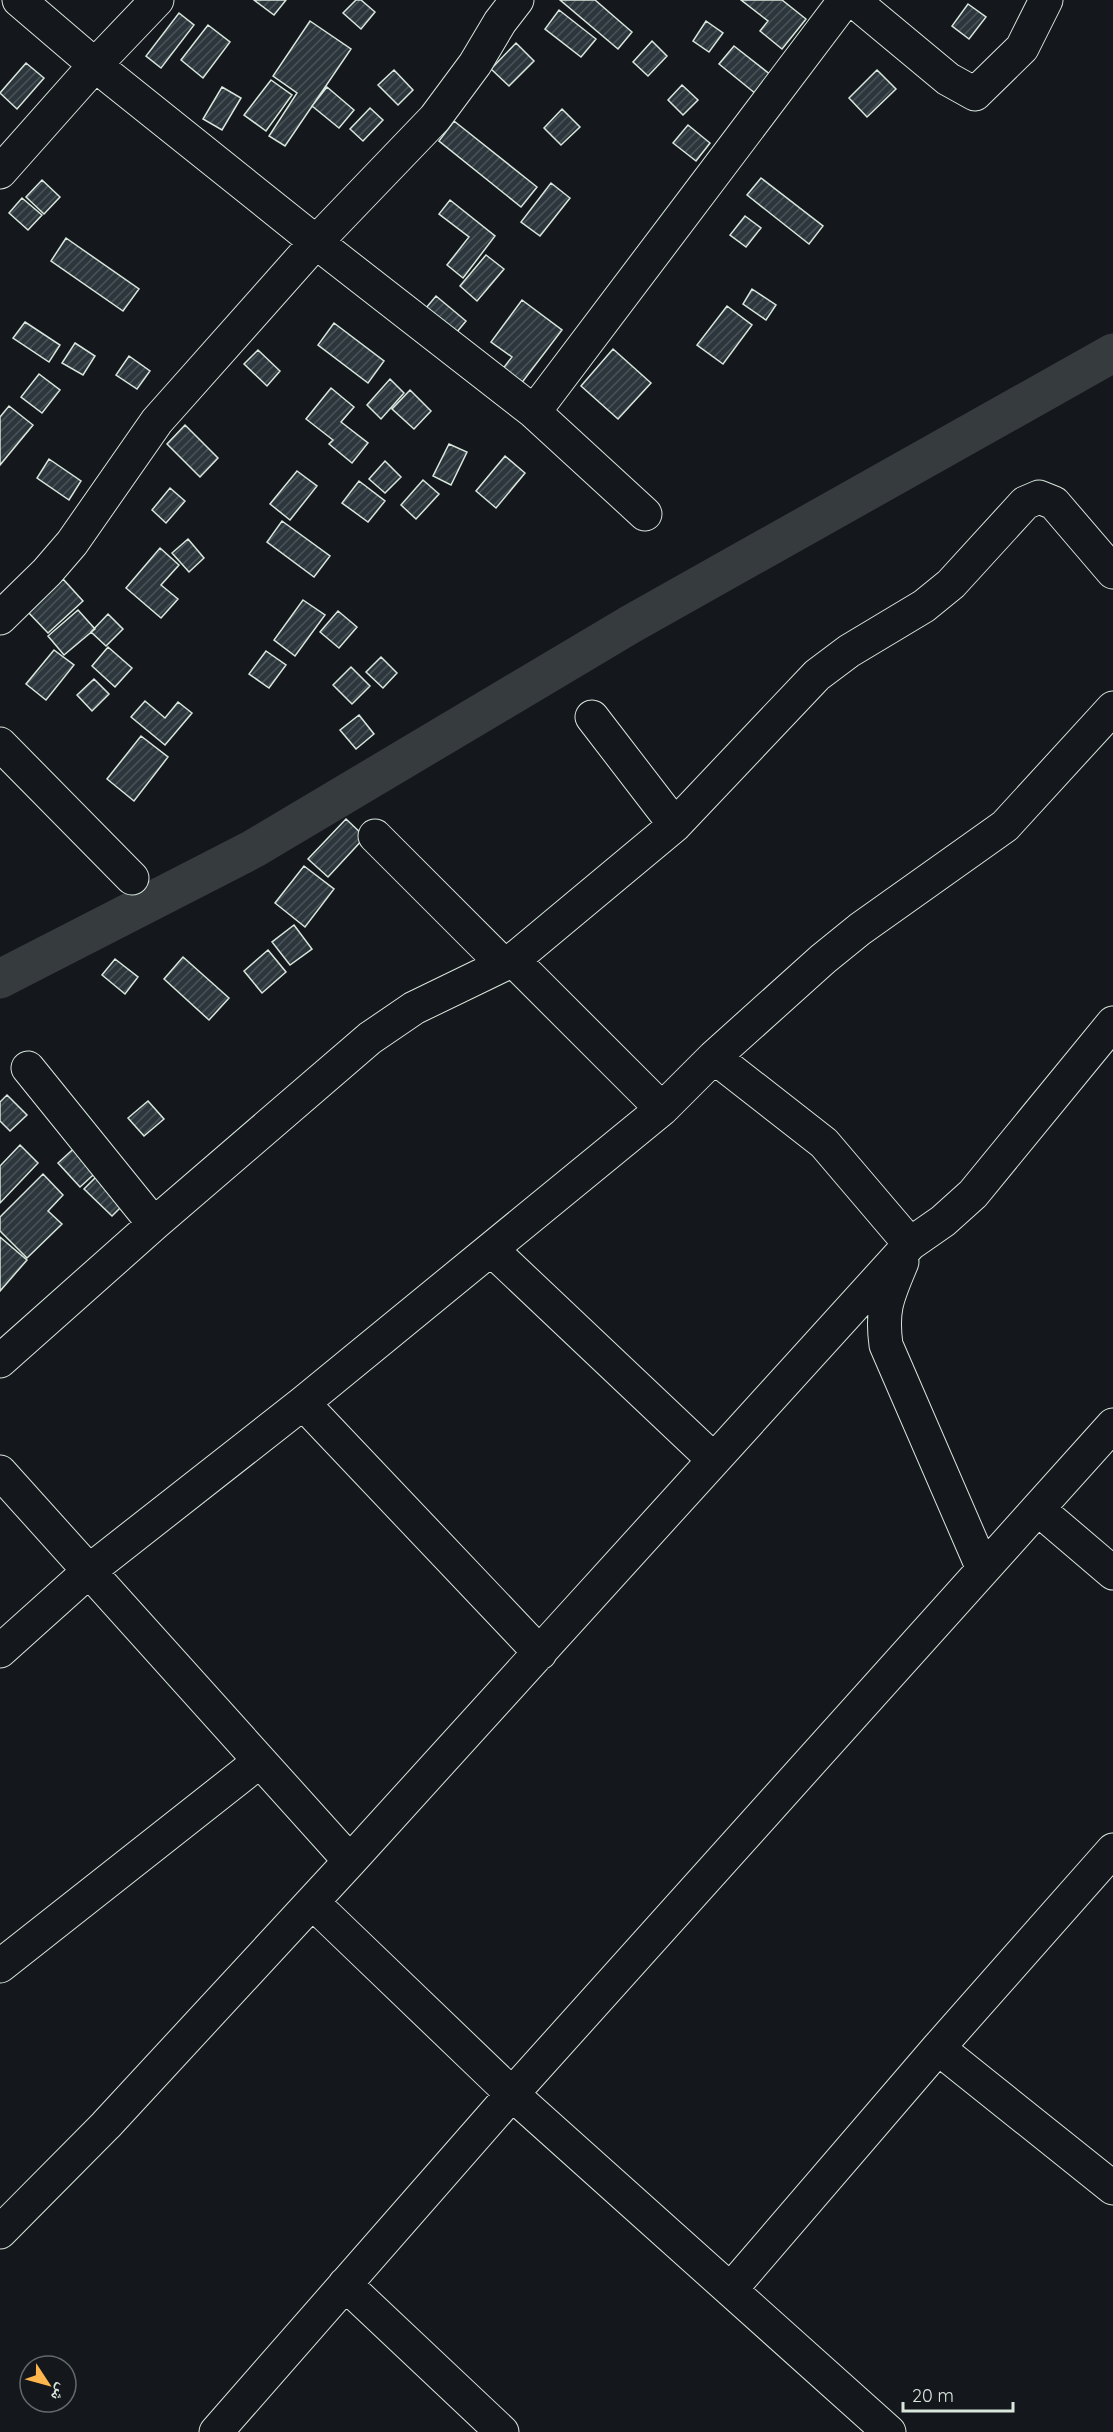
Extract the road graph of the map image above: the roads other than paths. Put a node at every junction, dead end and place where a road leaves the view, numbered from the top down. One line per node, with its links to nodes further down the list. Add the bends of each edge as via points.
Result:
1 (19, 0): 7 (street)
2 (157, 0): 7 (street)
3 (517, 0): 9 (street, via 435,118)
4 (845, 0): 10 (street)
5 (853, 0): 6 (street, via 948,79 975,94 1022,48)
6 (1046, 0)
7 (95, 65): 8 (street); 9 (street)
8 (0, 172)
9 (316, 242): 10 (street); 13 (street, via 157,421 72,543)
10 (534, 412): 11 (street)
11 (645, 514)
12 (1113, 572): 17 (street, via 1054,503 1040,497 1025,503 951,584 924,606 817,675)
13 (0, 618)
14 (1113, 708): 22 (street, via 1005,826 832,951)
15 (592, 717): 17 (street)
16 (0, 744): 19 (street)
17 (675, 825): 20 (street)
18 (375, 836): 20 (street)
19 (132, 878)
20 (508, 962): 24 (street); 25 (street, via 414,1008 370,1038)
21 (1113, 1023): 26 (street, via 973,1194)
22 (714, 1057): 24 (street); 26 (street, via 824,1143)
23 (27, 1068): 25 (street)
24 (662, 1109): 27 (street)
25 (153, 1224): 28 (street)
26 (910, 1244): 31 (street); 34 (street, via 888,1296 883,1320 886,1345)
27 (492, 1250): 29 (street); 31 (street)
28 (0, 1361)
29 (303, 1403): 35 (street); 38 (street)
30 (1113, 1425): 33 (street)
31 (714, 1460): 38 (street)
32 (0, 1472): 35 (street)
33 (1038, 1509): 34 (street); 36 (street)
34 (983, 1569): 45 (street)
35 (89, 1571): 37 (street); 39 (street)
36 (1113, 1574)
37 (0, 1651)
38 (540, 1653): 41 (street)
39 (260, 1761): 41 (street); 43 (street)
40 (1113, 1850): 44 (street)
41 (350, 1861): 42 (street)
42 (312, 1902): 45 (street); 47 (street, via 106,2125)
43 (0, 1966)
44 (938, 2048): 46 (street); 49 (street)
45 (512, 2094): 48 (street); 49 (street)
46 (1113, 2188)
47 (0, 2232)
48 (345, 2284): 51 (street); 52 (street)
49 (731, 2289): 50 (street)
50 (879, 2429)
51 (216, 2432)
52 (502, 2432)

